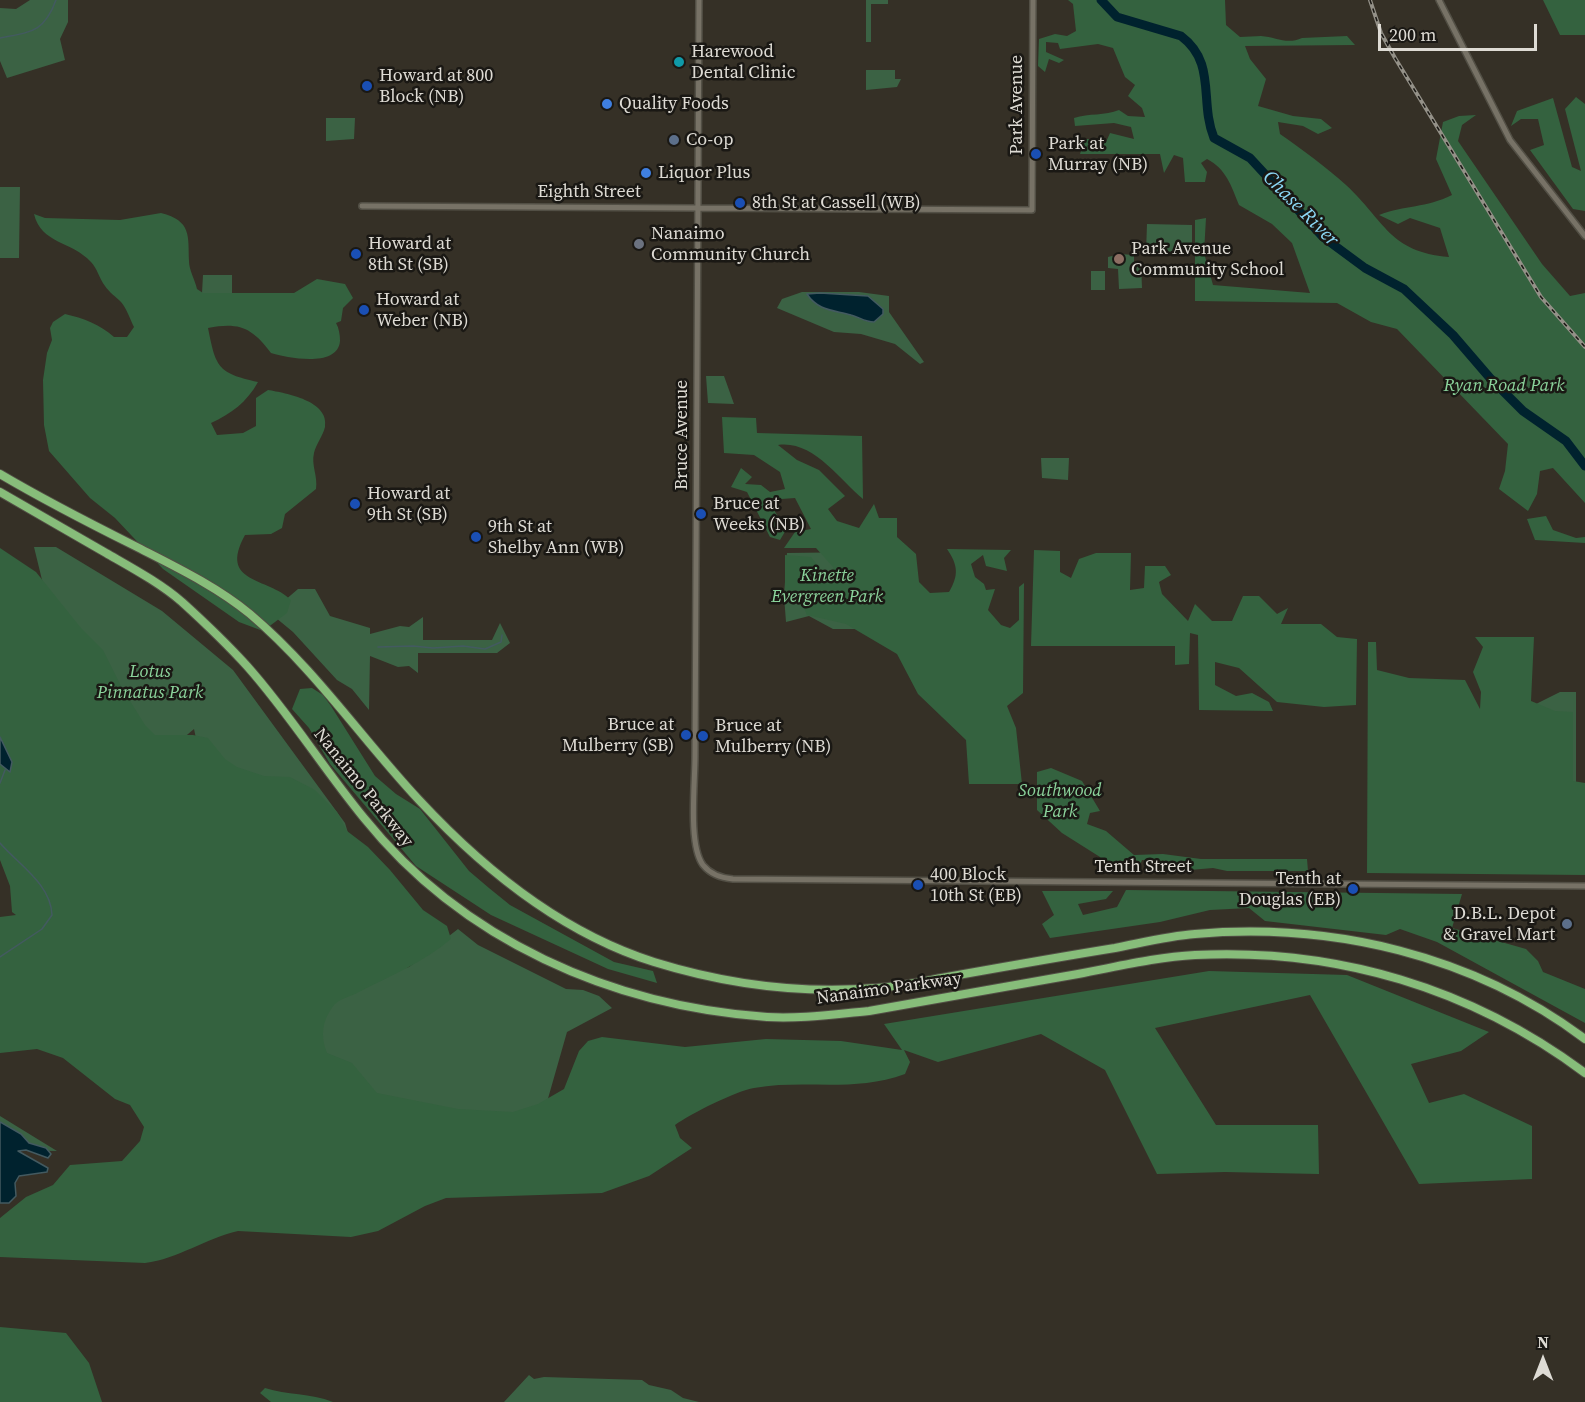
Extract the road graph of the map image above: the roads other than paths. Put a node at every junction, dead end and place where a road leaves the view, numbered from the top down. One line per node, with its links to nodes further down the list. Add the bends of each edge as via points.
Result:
1 (699, 0): 5 (street, Bruce Avenue)
2 (1033, 0): 6 (street, Park Avenue)
3 (1439, 0): 7 (street, via 1510,140)
4 (362, 206): 5 (street, Eighth Street)
5 (698, 208): 6 (street, Eighth Street); 10 (street, Bruce Avenue, via 695,828 696,849)
6 (1032, 210)
7 (1585, 236)
8 (0, 474): 12 (highway, Nanaimo Parkway, via 190,574 247,611 303,663 418,799 477,859 592,938 652,962 800,990 878,988 1192,934 1314,934 1409,952 1460,970 1517,996)
9 (0, 492): 13 (highway, Nanaimo Parkway, via 131,567 180,600 247,666 398,856 463,912 573,974 620,991 689,1008 770,1017 818,1016 868,1011 1193,955 1298,957 1353,966 1461,999 1554,1050)
10 (705, 867): 11 (street, Tenth Street, via 716,875 733,879)
11 (1585, 886)
12 (1585, 1039)
13 (1585, 1073)

